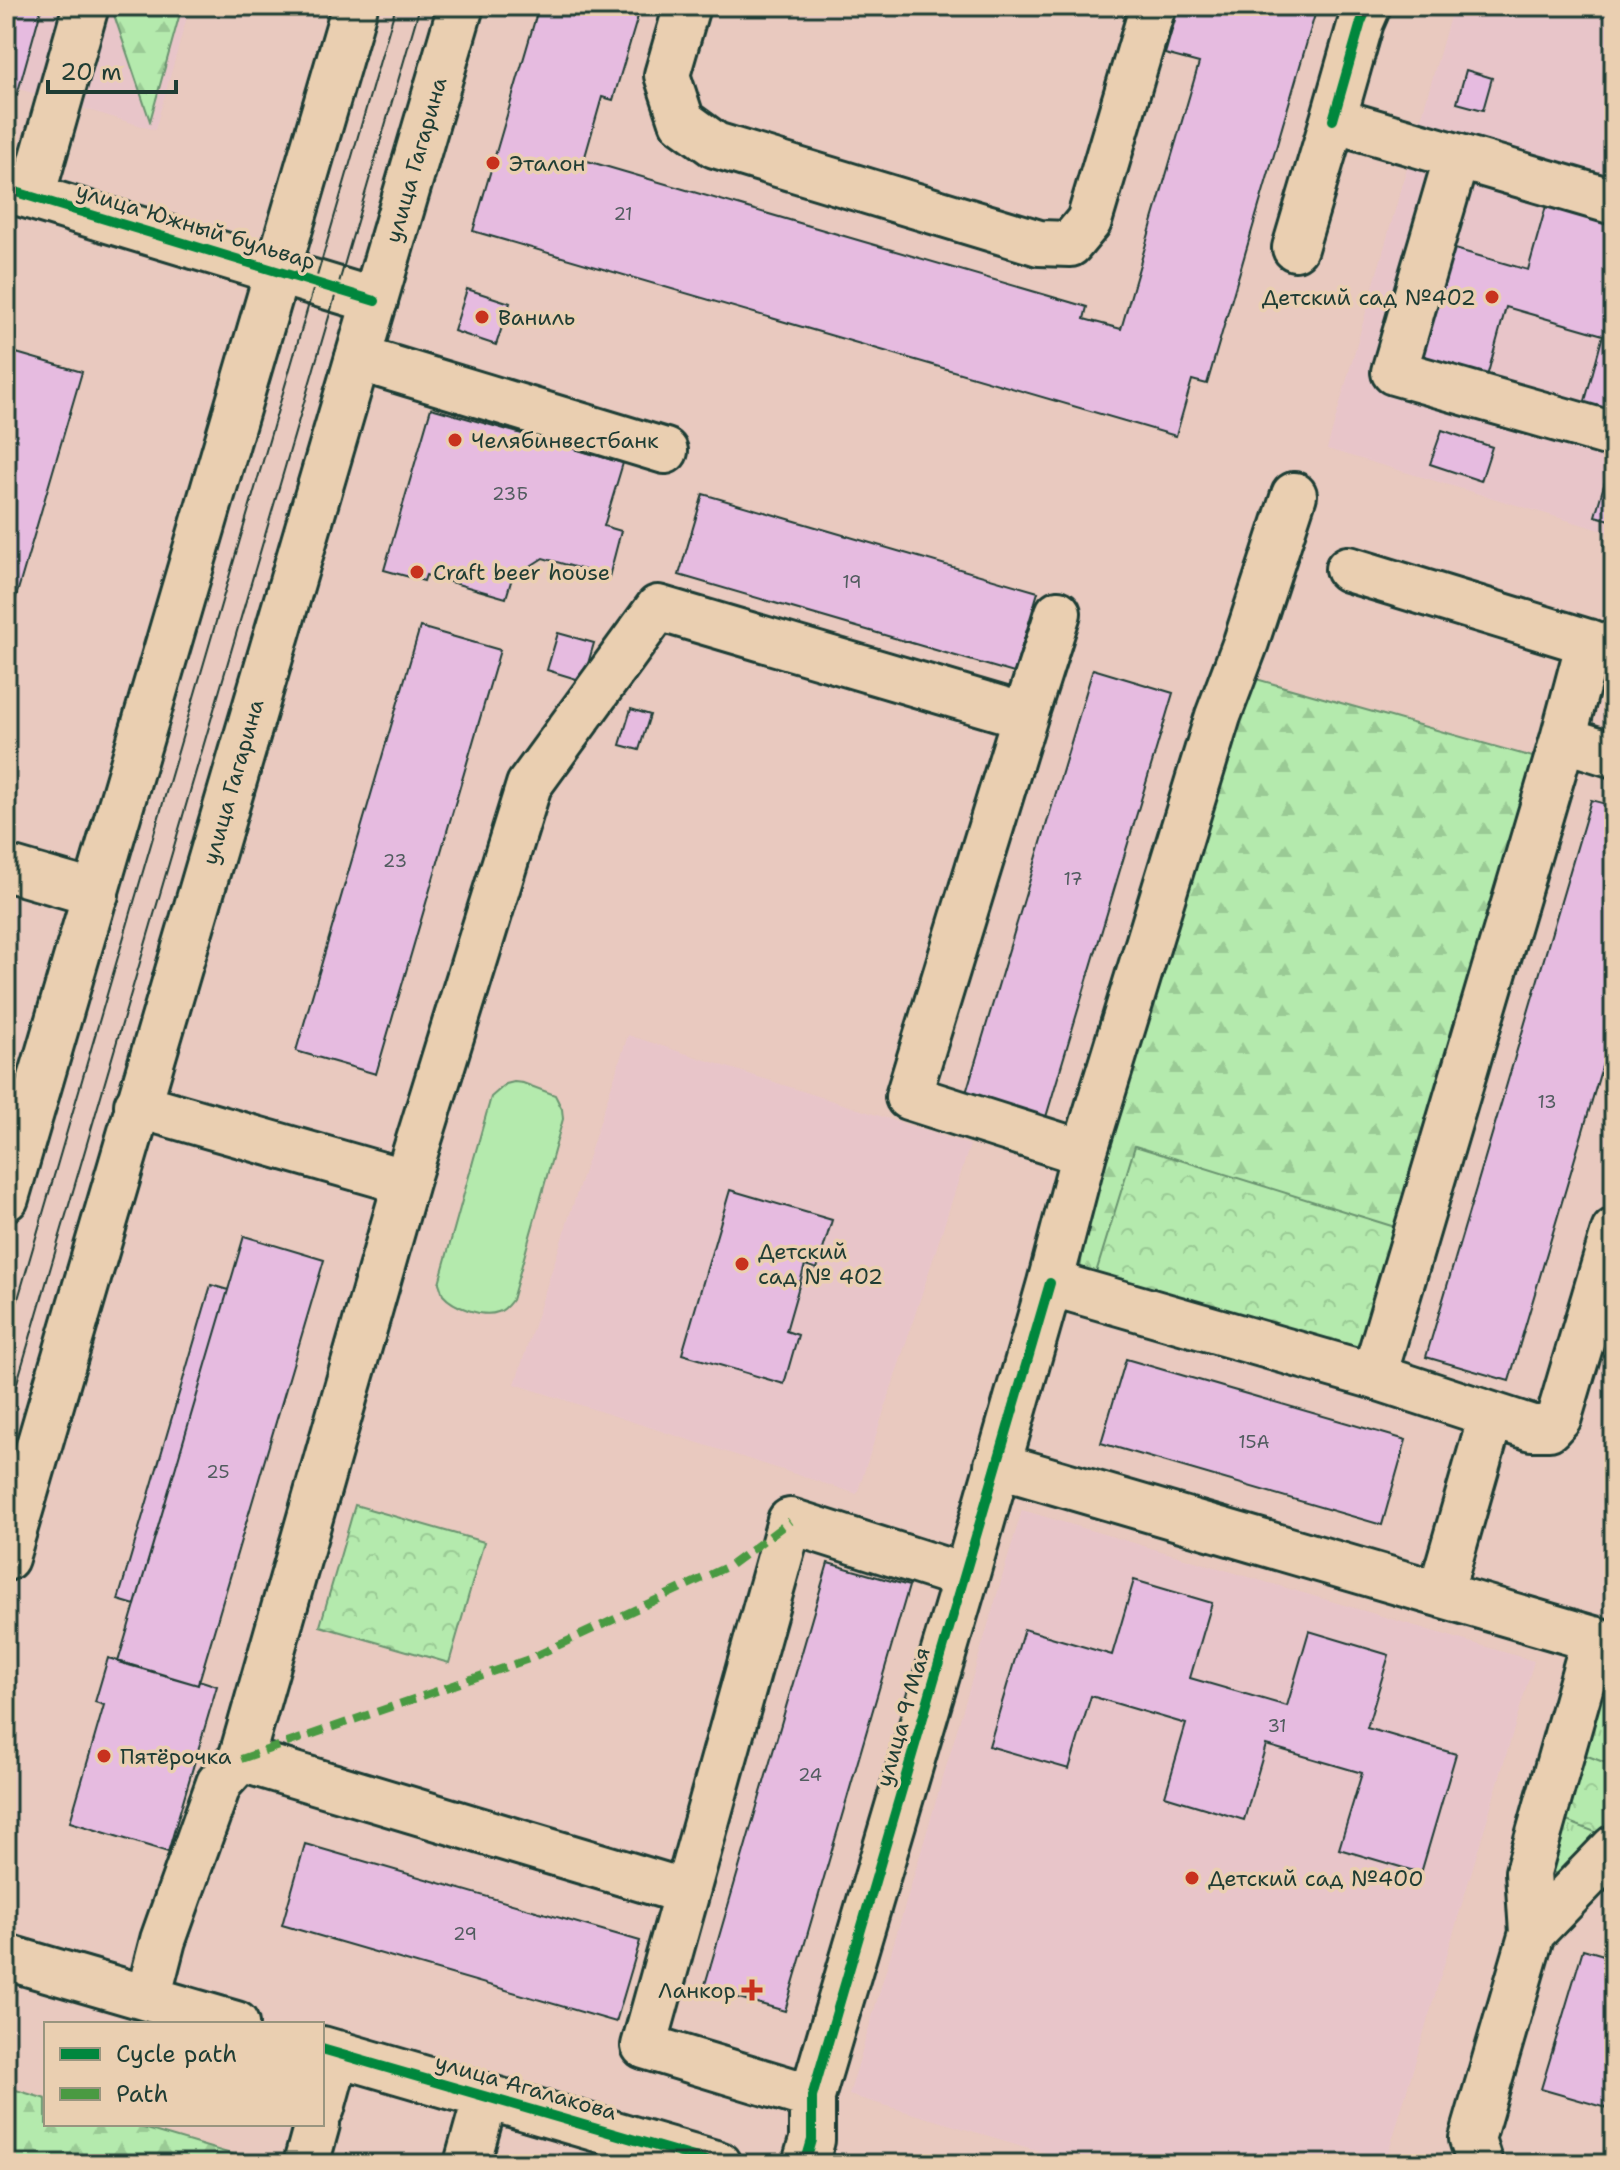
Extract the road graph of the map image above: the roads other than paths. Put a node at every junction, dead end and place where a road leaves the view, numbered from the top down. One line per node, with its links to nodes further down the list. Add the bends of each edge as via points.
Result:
1 (86, 6): 9 (main road)
2 (355, 6): 12 (main road)
3 (461, 6): 13 (main road, улица Гагарина)
4 (687, 6): 5 (main road, via 667,75 682,121 715,145 1039,243 1070,244 1089,221)
5 (1153, 6)
6 (1368, 6): 7 (main road)
7 (1333, 120): 8 (main road); 11 (main road)
8 (1457, 156): 10 (main road); 15 (main road, via 1394,372)
9 (19, 192): 12 (main road, улица Южный бульвар)
10 (1614, 202)
11 (1295, 248)
12 (279, 272): 13 (main road, улица Южный бульвар); 25 (main road)
13 (375, 301): 14 (main road, улица Гагарина)
14 (358, 358): 16 (main road); 26 (main road, улица Гагарина)
15 (1614, 435)
16 (665, 451)
17 (1294, 495): 27 (main road, улица 9 Мая, via 1218,716)
18 (1348, 569): 20 (main road)
19 (1058, 613): 21 (main road)
20 (1602, 646): 22 (main road)
21 (1025, 716): 27 (main road, via 908,1097); 28 (main road, via 658,608 529,785)
22 (1563, 739): 23 (main road); 32 (main road)
23 (1614, 755)
24 (6, 868): 25 (main road)
25 (96, 894): 29 (main road)
26 (137, 1105): 28 (main road); 35 (main road, улица Гагарина)
27 (1084, 1153): 31 (main road, улица 9 Мая)
28 (406, 1182): 39 (main road)
29 (6, 1198)
30 (1614, 1231): 33 (main road, via 1559,1417 1549,1428 1532,1428)
31 (1050, 1283): 32 (main road); 34 (main road, улица 9 Мая)
32 (1373, 1376): 33 (main road)
33 (1491, 1416): 37 (main road)
34 (997, 1465): 36 (main road, улица 9 Мая); 37 (main road)
35 (6, 1558)
36 (966, 1577): 41 (main road, via 790,1521); 49 (main road, улица 9 Мая)
37 (1440, 1594): 38 (main road)
38 (1604, 1642): 42 (main road, via 1528,1872)
39 (241, 1759): 41 (main road); 44 (main road, via 219,1783)
40 (1614, 1848): 42 (main road)
41 (686, 1892): 49 (main road, via 644,2046)
42 (1532, 1933): 55 (main road, via 1472,2139)
43 (6, 1957): 44 (main road)
44 (148, 1998): 45 (main road)
45 (229, 2022)
46 (330, 2051): 47 (main road); 48 (main road, улица Агалакова)
47 (324, 2094)
48 (486, 2096): 52 (main road); 53 (main road, улица Агалакова)
49 (812, 2097): 54 (main road, улица 9 Мая, via 812,2140)
50 (316, 2126): 51 (main road)
51 (306, 2164)
52 (467, 2164)
53 (718, 2164)
54 (805, 2164)
55 (1480, 2164)

